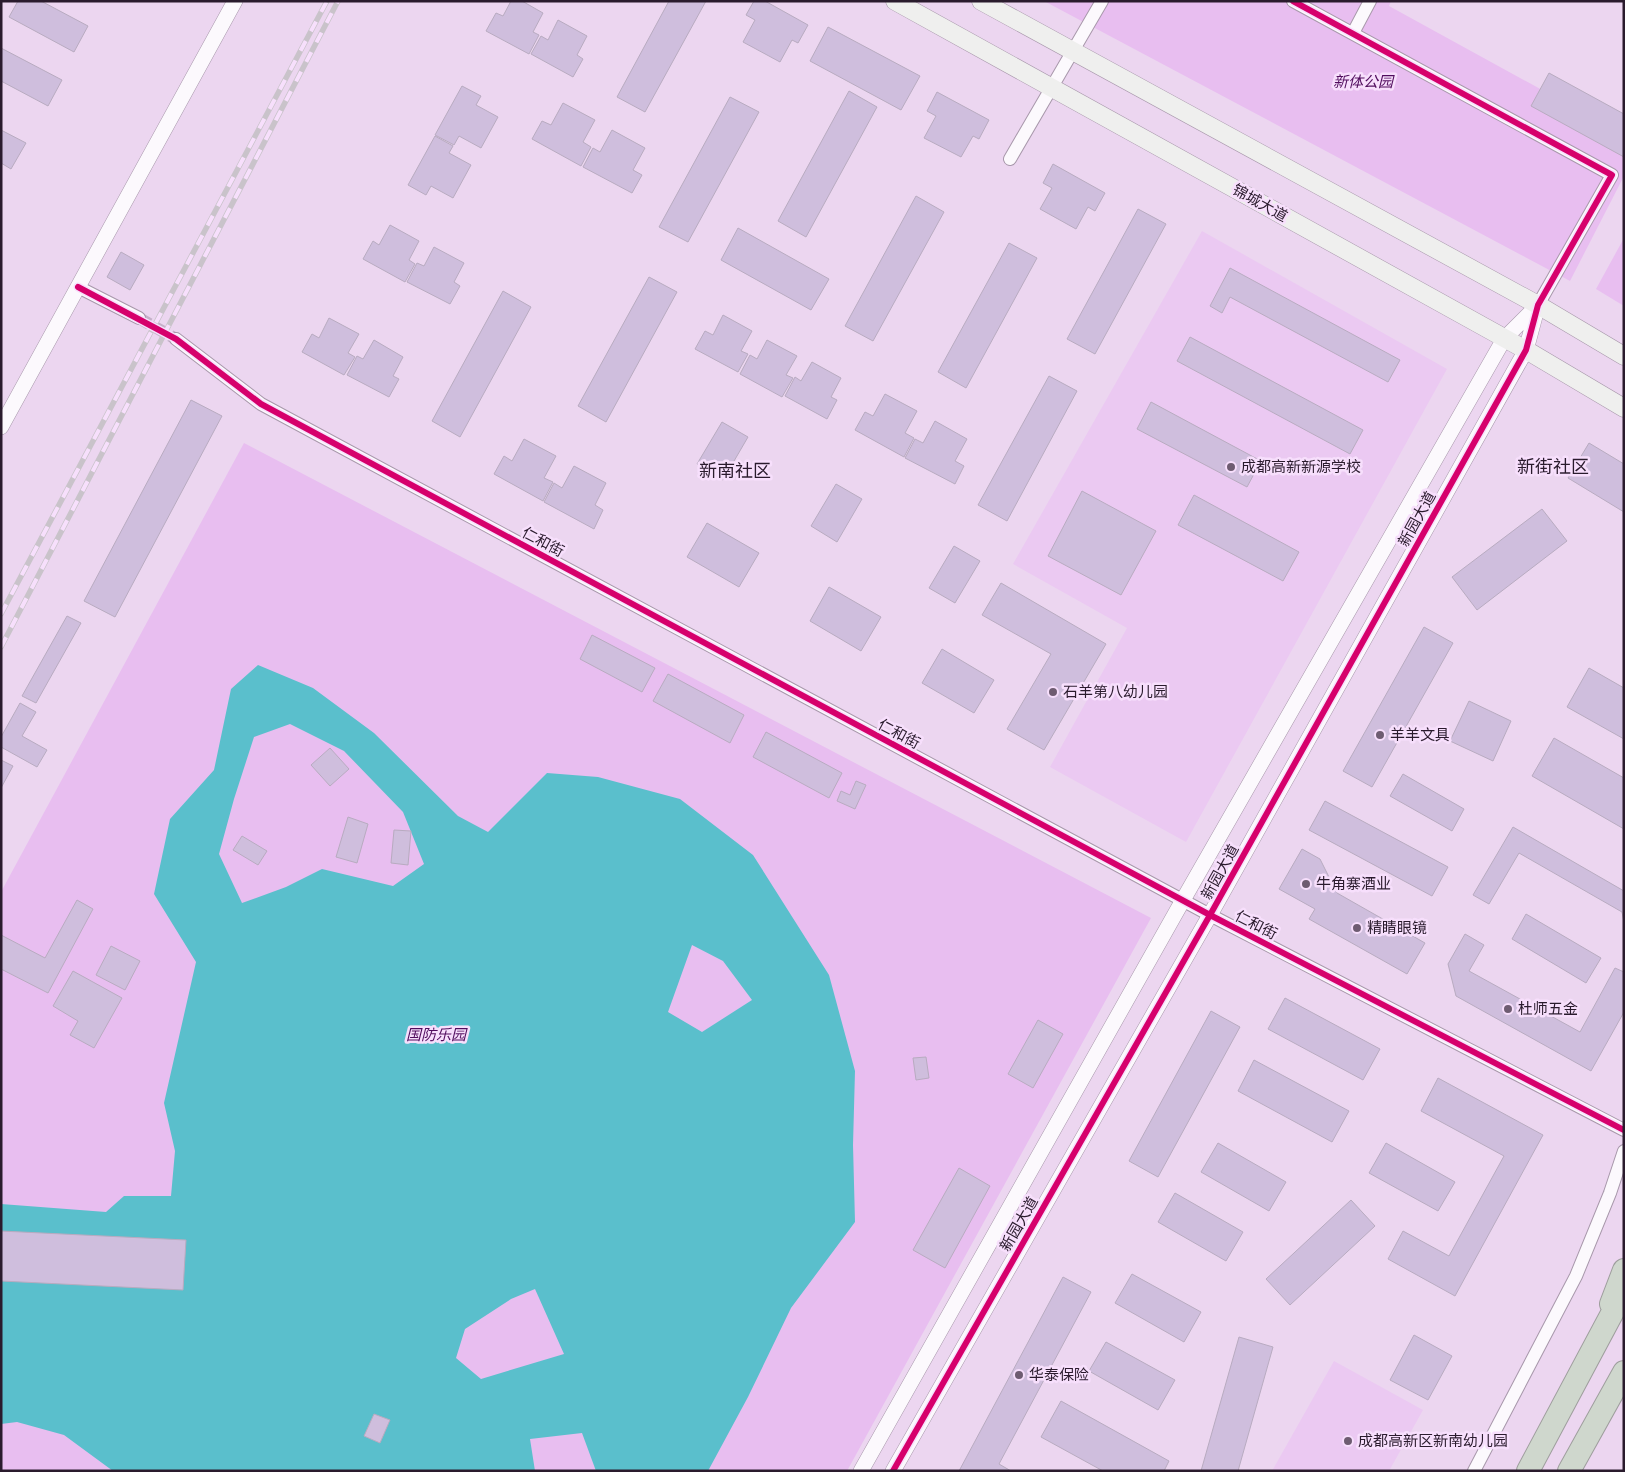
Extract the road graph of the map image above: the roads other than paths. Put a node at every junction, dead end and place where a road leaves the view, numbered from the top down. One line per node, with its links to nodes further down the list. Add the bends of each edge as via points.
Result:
1 (235, 1): 11 (street)
2 (895, 1): 9 (main road, 锦城大道)
3 (981, 1): 8 (main road)
4 (1102, 1): 8 (street)
5 (1293, 1): 7 (street)
6 (1370, 1): 7 (street)
7 (1353, 33): 12 (street, via 1612,175)
8 (1072, 51): 9 (street); 12 (main road)
9 (1052, 88): 10 (street); 15 (main road, 锦城大道)
10 (1010, 159)
11 (78, 287): 13 (street); 19 (street)
12 (1538, 305): 15 (street, 新园大道); 16 (street, 新园大道); 17 (main road)
13 (139, 318)
14 (176, 338): 20 (street, 仁和街, via 261,404)
15 (1504, 339): 16 (main road, 锦城大道); 20 (street, 新园大道)
16 (1526, 350): 18 (main road, 锦城大道); 21 (street, 新园大道)
17 (1624, 356)
18 (1624, 408)
19 (1, 427)
20 (1182, 900): 21 (street, 仁和街); 29 (street, 新园大道)
21 (1210, 915): 22 (street, 仁和街); 30 (street, 新园大道)
22 (1624, 1130)
23 (1624, 1151): 31 (street, via 1576,1276)
24 (1624, 1270): 26 (highway)
25 (1624, 1291): 26 (highway)
26 (1598, 1339): 32 (highway)
27 (1624, 1372): 33 (highway)
28 (1624, 1376): 34 (highway)
29 (861, 1471)
30 (893, 1471)
31 (1474, 1471)
32 (1528, 1471)
33 (1570, 1471)
34 (1584, 1471)

